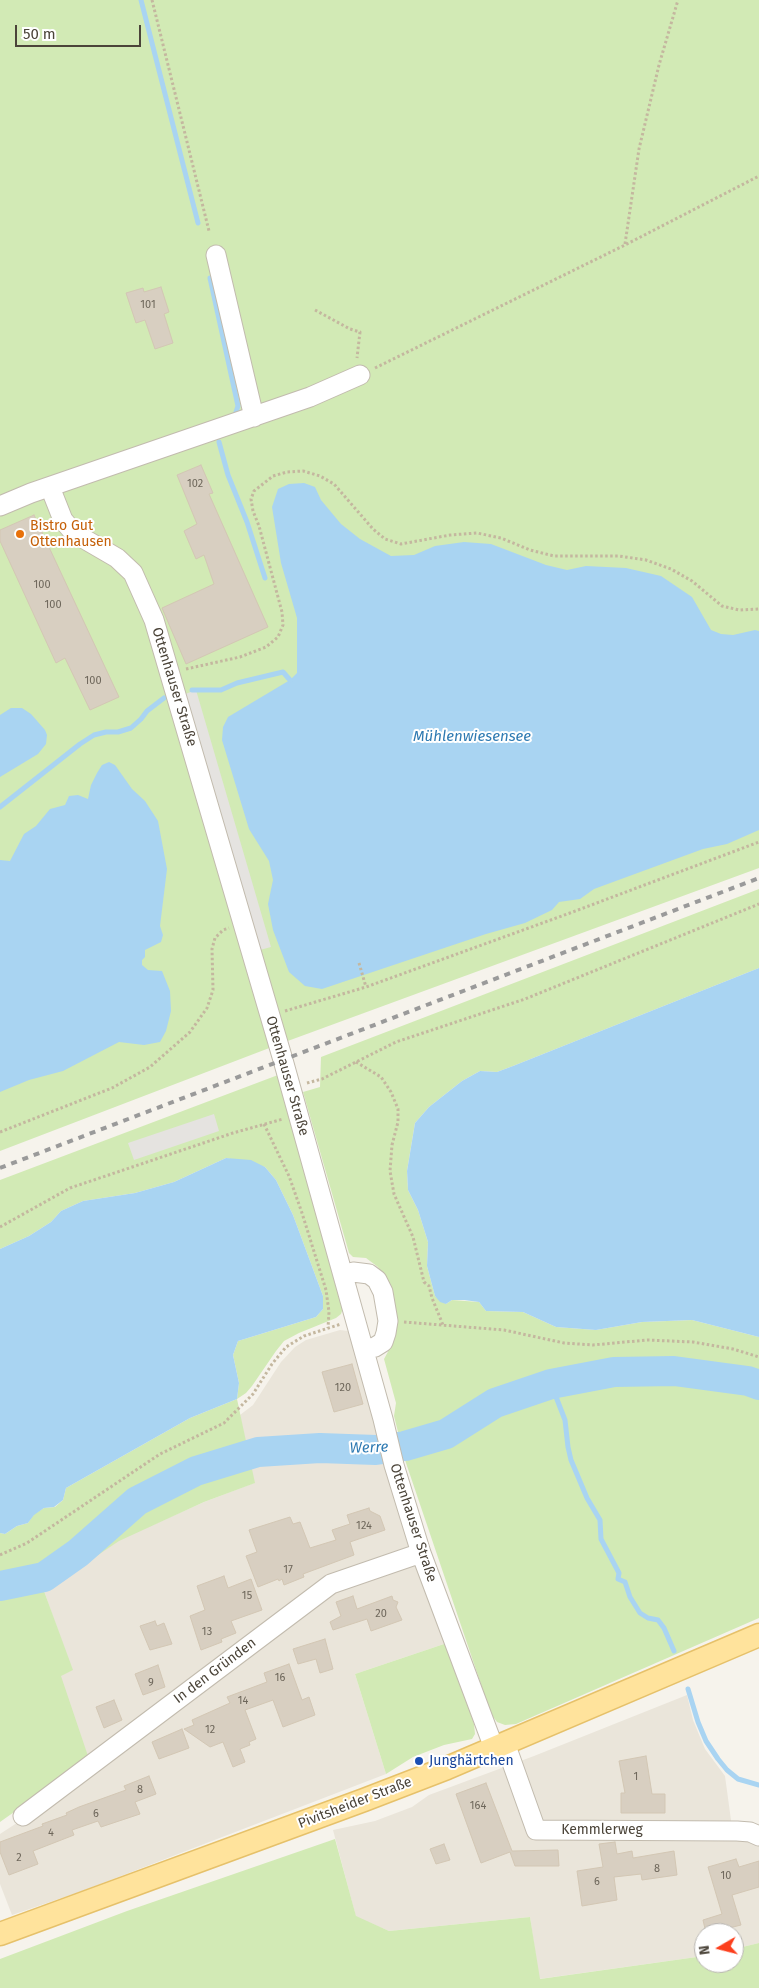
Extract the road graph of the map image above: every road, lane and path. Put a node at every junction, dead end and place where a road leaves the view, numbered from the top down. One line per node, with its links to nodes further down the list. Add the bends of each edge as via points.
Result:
1 (152, 0): 4 (path)
2 (678, 0): 5 (path, via 639,149)
3 (759, 176): 5 (path)
4 (209, 231)
5 (625, 245): 8 (path)
6 (216, 256): 9 (street)
7 (315, 310): 8 (path, via 360,332 357,363)
8 (360, 375): 9 (street)
9 (254, 417): 10 (street)
10 (50, 487): 11 (street); 13 (street, Ottenhauser Straße, via 63,520 74,533 117,558 133,573 154,620)
11 (0, 506)
12 (759, 609): 13 (path, via 739,610 722,606 692,581 646,560 619,556 554,556 477,533 400,544 385,539 373,529 334,484 320,476 287,472 274,476 254,491 251,499 282,612 283,625 278,637 266,647 240,657)
13 (170, 673): 16 (street, Ottenhauser Straße)
14 (759, 842): 18 (path)
15 (759, 904): 20 (path, via 524,999 396,1042)
16 (243, 922): 19 (street, Ottenhauser Straße); 24 (path, via 223,930 215,938 212,949 213,990 207,1008 190,1032 150,1067 112,1088)
17 (359, 963): 18 (path)
18 (366, 987): 19 (path)
19 (270, 1015): 21 (street, Ottenhauser Straße)
20 (356, 1062): 21 (path, via 322,1079); 29 (path, via 381,1077 398,1109 390,1171 394,1194 413,1237 424,1282 429,1286)
21 (291, 1087): 22 (street, Ottenhauser Straße)
22 (299, 1115): 23 (path); 26 (street, Ottenhauser Straße)
23 (264, 1124): 25 (path, via 70,1188); 30 (path, via 289,1176 302,1213 326,1290)
24 (0, 1132)
25 (0, 1227)
26 (343, 1275): 27 (street, Ottenhauser Straße); 28 (street, via 362,1272 377,1280 383,1292)
27 (356, 1320): 30 (path); 31 (street, Ottenhauser Straße)
28 (388, 1320): 29 (path); 31 (street, via 383,1342)
29 (443, 1325): 32 (path, via 504,1330 564,1343 693,1342)
30 (328, 1328): 34 (path, via 304,1336 286,1347 254,1394 224,1422 160,1454 27,1542)
31 (364, 1350): 33 (street, Ottenhauser Straße)
32 (759, 1357)
33 (421, 1554): 36 (street, Ottenhauser Straße); 37 (street, In den Gründen, via 331,1584)
34 (0, 1555)
35 (759, 1635): 36 (main road, Pivitsheider Straße)
36 (499, 1745): 38 (street, Kemmlerweg, via 536,1830 737,1831); 39 (main road, Pivitsheider Straße, via 364,1800)
37 (22, 1816)
38 (759, 1836)
39 (0, 1934)

